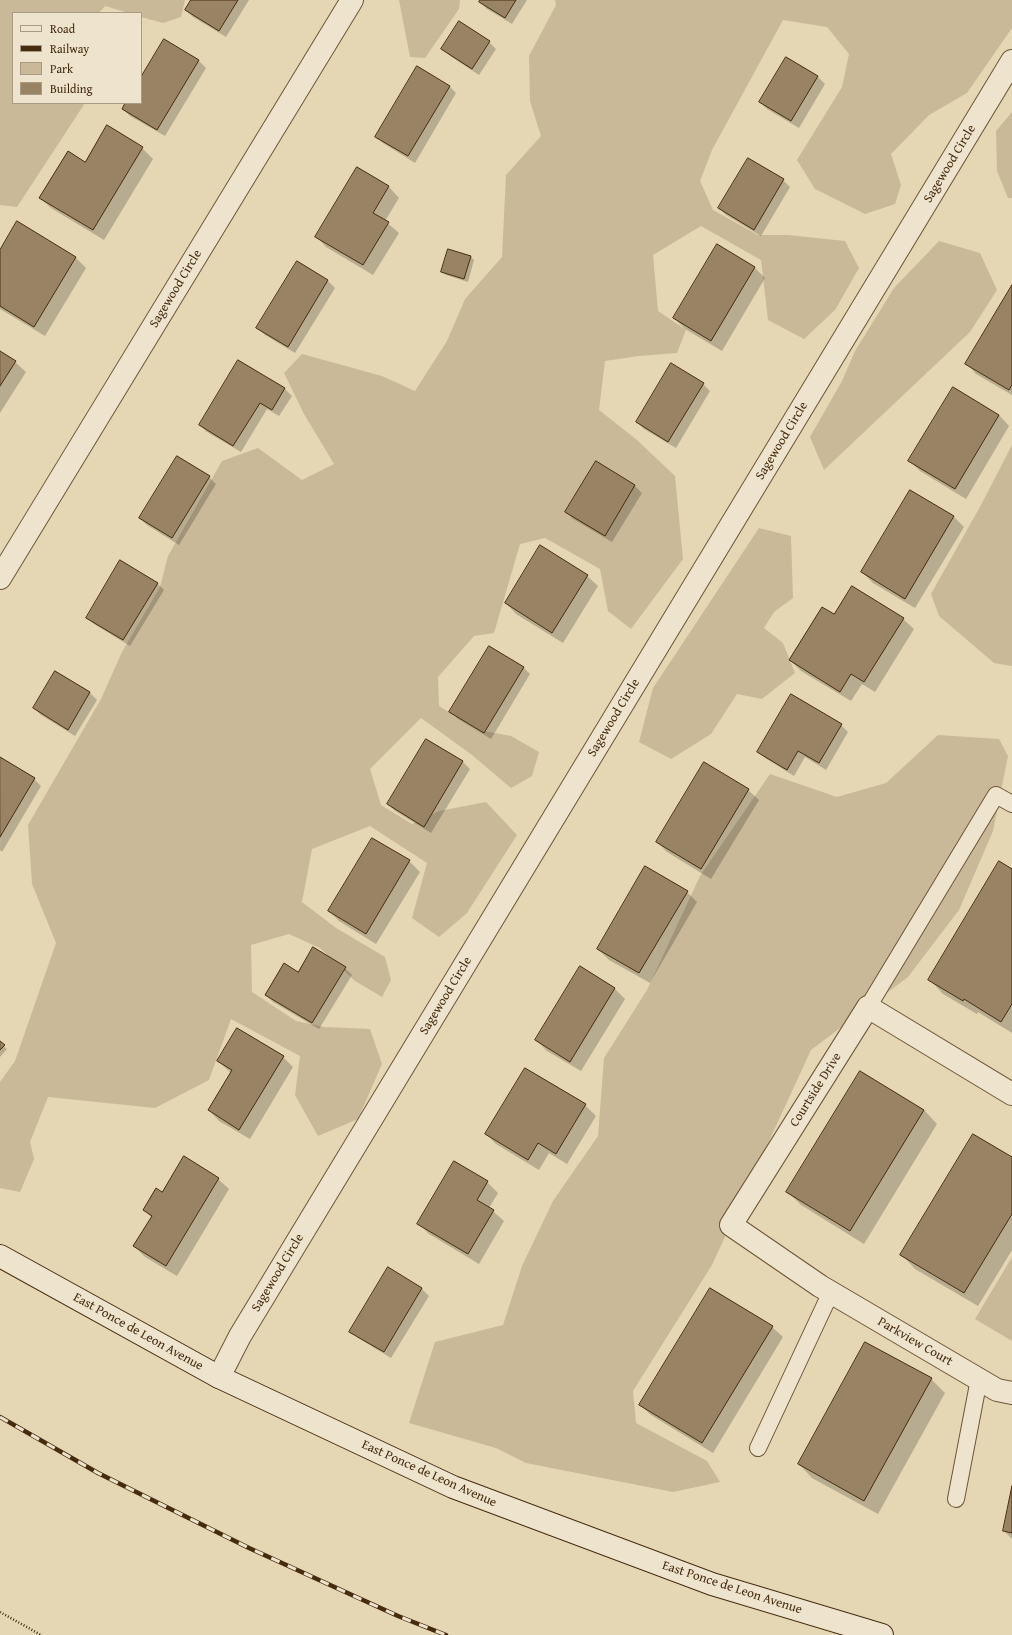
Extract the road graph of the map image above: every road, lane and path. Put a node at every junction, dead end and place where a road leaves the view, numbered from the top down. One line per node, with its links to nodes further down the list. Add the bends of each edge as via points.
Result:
1 (352, 0): 3 (street, Sagewood Circle)
2 (1012, 61): 9 (street, Sagewood Circle, via 240,1336)
3 (0, 578)
4 (1012, 804): 5 (lane, via 996,794)
5 (868, 1007): 6 (street); 8 (street, Courtside Drive, via 731,1225)
6 (1012, 1094)
7 (0, 1256): 9 (street, East Ponce de Leon Avenue)
8 (826, 1289): 10 (street, Parkview Court); 12 (lane)
9 (219, 1377): 16 (street, East Ponce de Leon Avenue, via 453,1487 712,1584)
10 (979, 1379): 11 (street, Parkview Court, via 997,1390); 13 (lane)
11 (1012, 1393)
12 (758, 1448)
13 (956, 1499)
14 (0, 1612): 15 (path)
15 (41, 1635)
16 (882, 1635)

